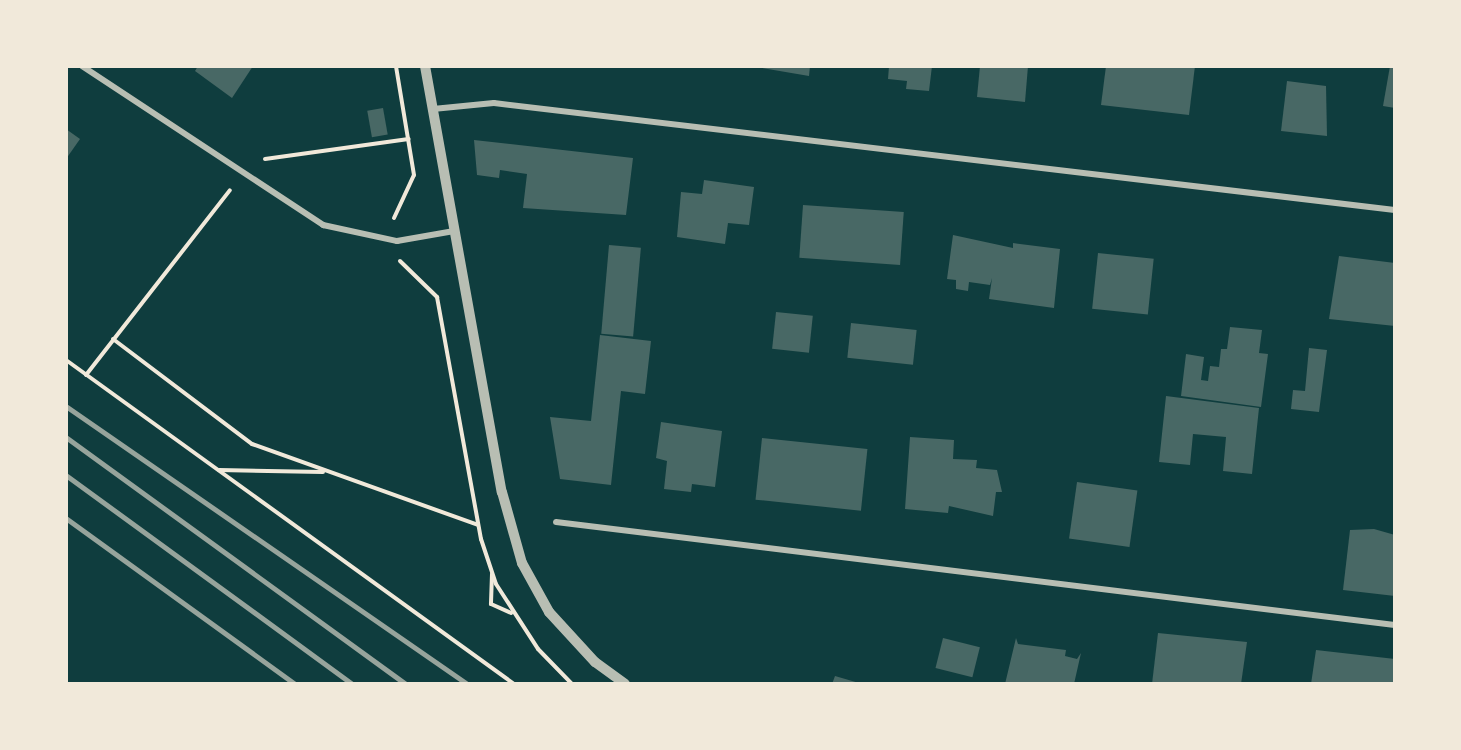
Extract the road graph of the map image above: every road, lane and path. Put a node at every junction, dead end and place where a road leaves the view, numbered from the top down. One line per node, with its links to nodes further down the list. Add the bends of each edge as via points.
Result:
1 (82, 66): 7 (street)
2 (396, 66): 5 (path)
3 (425, 66): 4 (street)
4 (433, 109): 8 (street, via 494,103); 10 (street)
5 (409, 139): 6 (path); 9 (path, via 414,175)
6 (262, 159)
7 (241, 175): 10 (street, via 332,229 397,241); 11 (path, via 180,260)
8 (1395, 210)
9 (394, 226)
10 (454, 231): 22 (street, via 502,492 522,563 549,612 595,662)
11 (113, 339): 13 (path); 15 (path, via 252,444)
12 (66, 360): 13 (path)
13 (86, 375): 14 (path)
14 (218, 470): 15 (path); 21 (path)
15 (326, 472): 17 (path)
16 (556, 522): 20 (street)
17 (478, 525)
18 (492, 573): 19 (path, via 491,604)
19 (512, 613)
20 (1395, 625)
21 (514, 684)
22 (625, 684)

